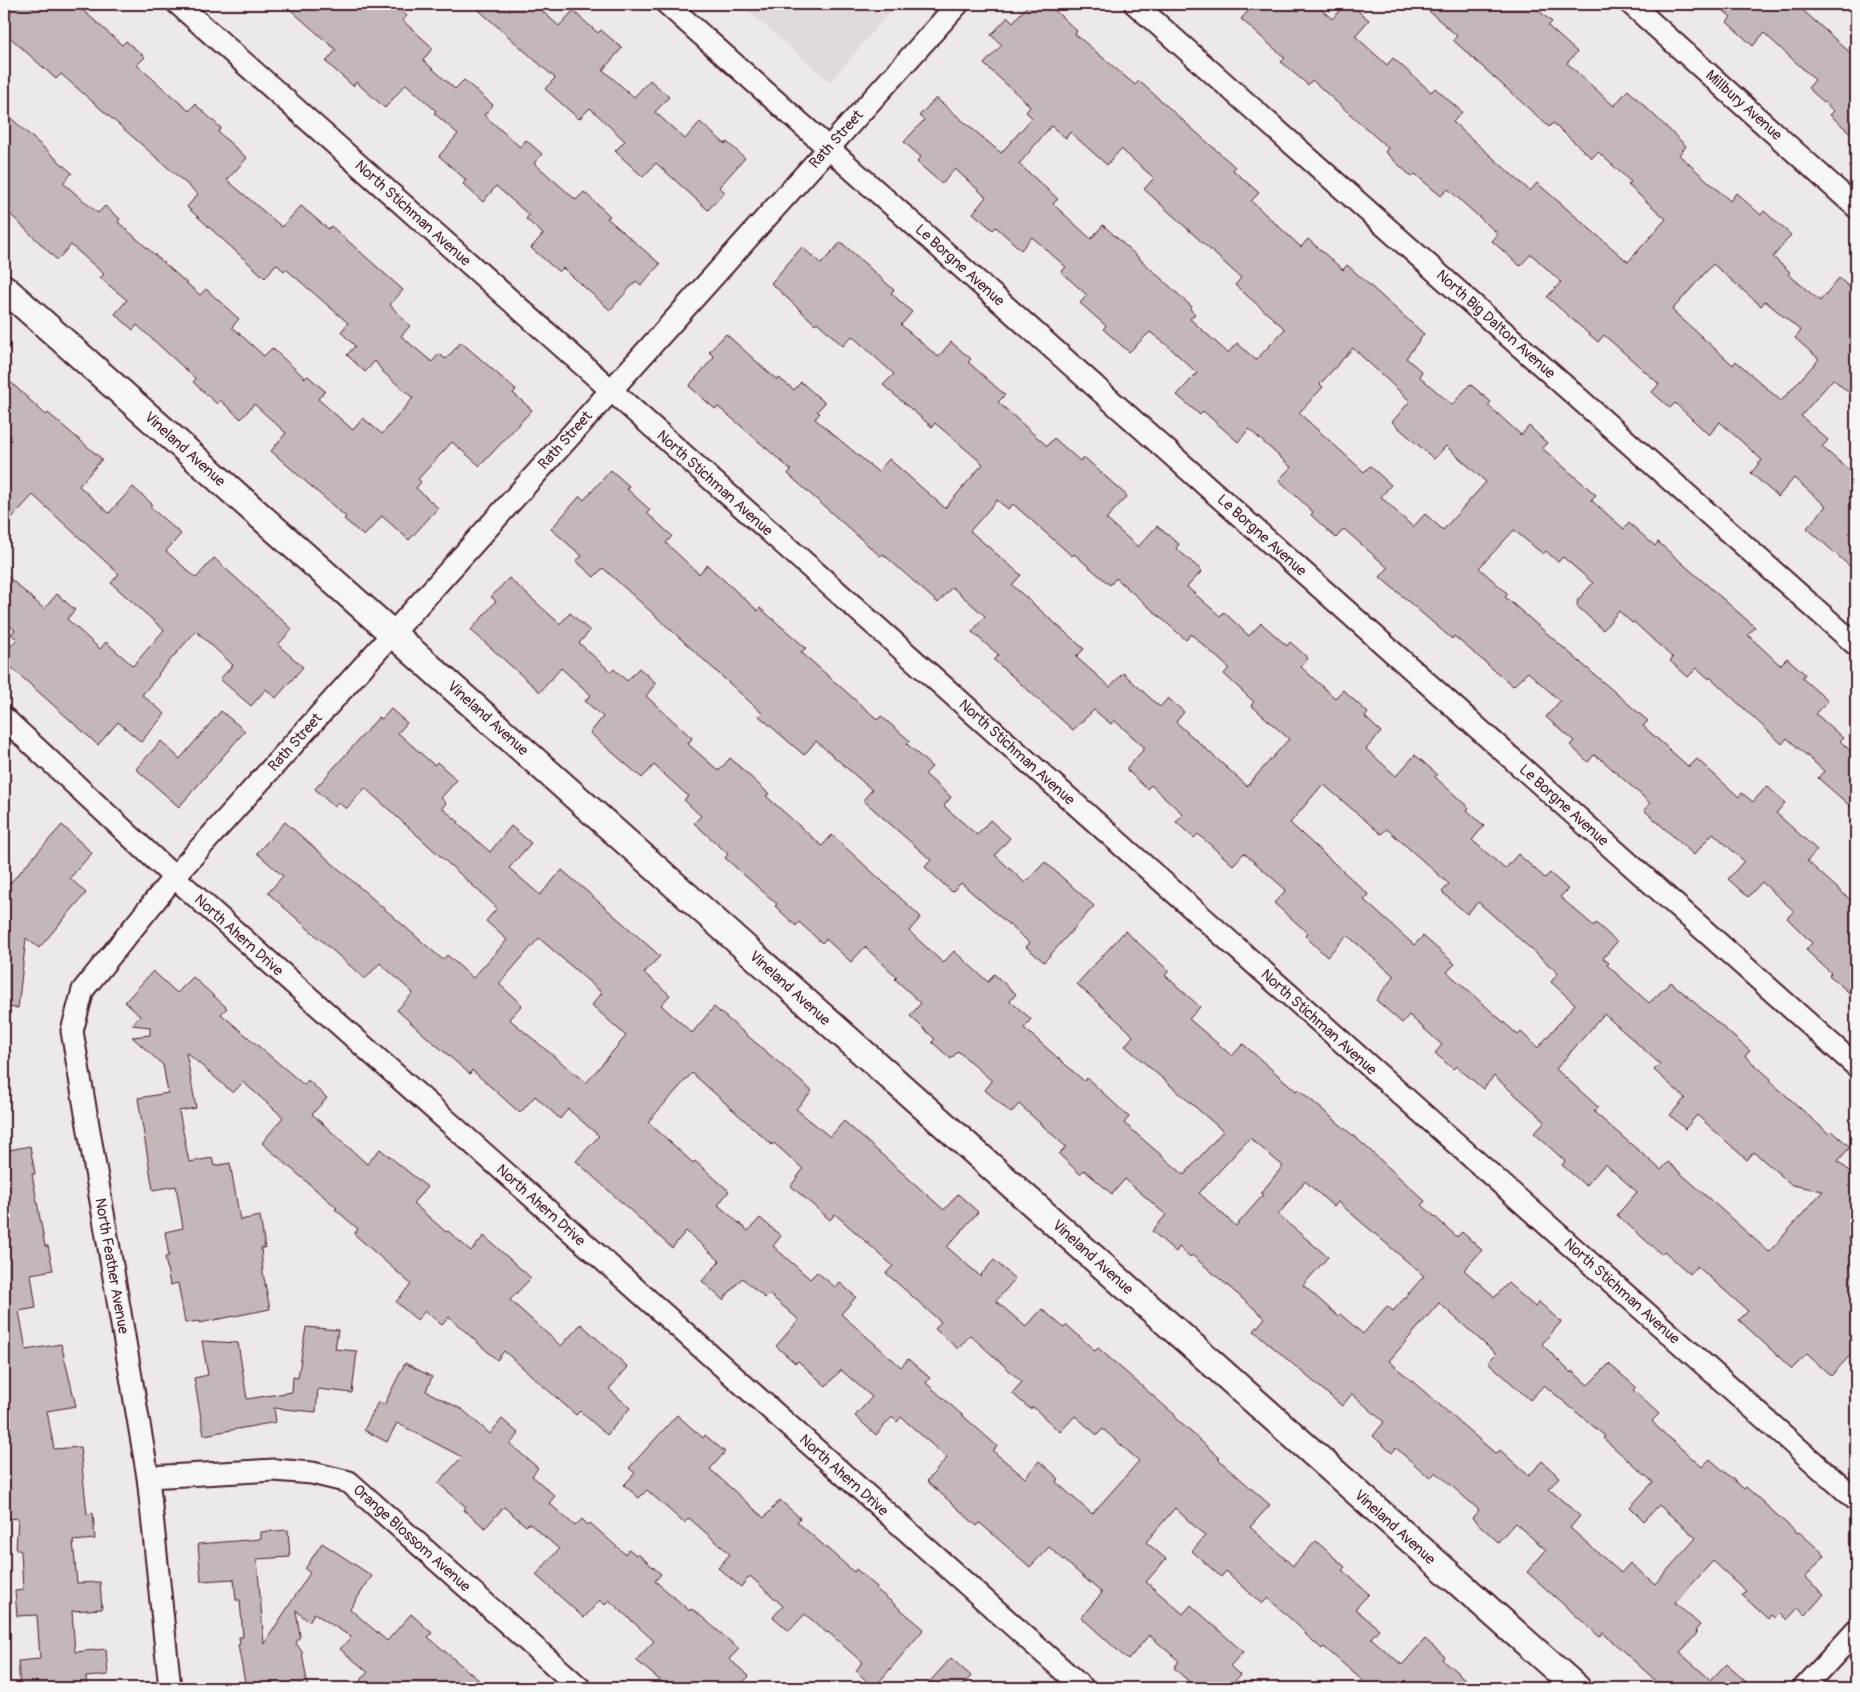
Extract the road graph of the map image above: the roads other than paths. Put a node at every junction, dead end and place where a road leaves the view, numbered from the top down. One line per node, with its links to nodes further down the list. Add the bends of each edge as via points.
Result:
1 (178, 4): 9 (street, North Stichman Avenue)
2 (667, 4): 6 (street, Le Borgne Avenue)
3 (958, 4): 6 (street, Rath Street)
4 (1135, 4): 11 (street, North Big Dalton Avenue)
5 (1632, 4): 7 (street, Millbury Avenue)
6 (828, 147): 9 (street, Rath Street); 14 (street, Le Borgne Avenue)
7 (1856, 207)
8 (4, 288): 10 (street, Vineland Avenue)
9 (610, 390): 10 (street, Rath Street); 16 (street, North Stichman Avenue)
10 (392, 633): 13 (street, Rath Street); 21 (street, Vineland Avenue)
11 (1856, 645)
12 (4, 718): 13 (street, North Ahern Drive)
13 (174, 878): 15 (street, North Feather Avenue, via 83,990 72,1031); 20 (street, North Ahern Drive)
14 (1856, 1066)
15 (148, 1477): 18 (street, North Feather Avenue); 19 (street, Orange Blossom Avenue, via 274,1470 312,1473 350,1482)
16 (1856, 1500)
17 (1856, 1631): 22 (street)
18 (170, 1688)
19 (580, 1688)
20 (1083, 1688)
21 (1577, 1688)
22 (1804, 1688)

